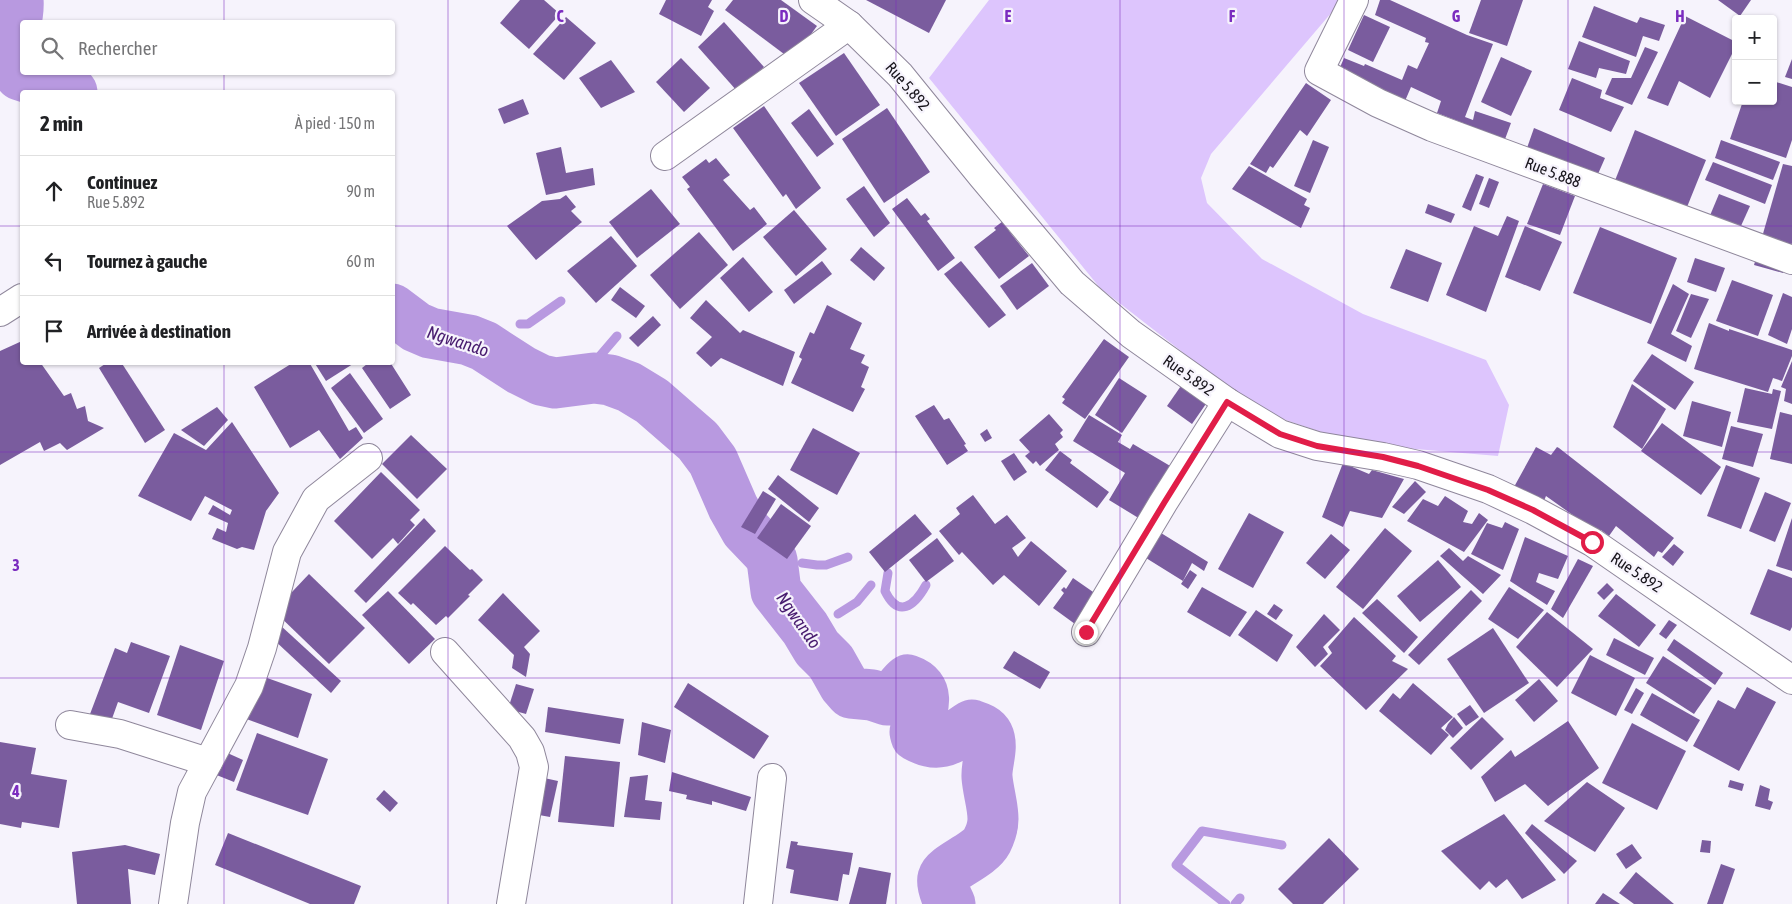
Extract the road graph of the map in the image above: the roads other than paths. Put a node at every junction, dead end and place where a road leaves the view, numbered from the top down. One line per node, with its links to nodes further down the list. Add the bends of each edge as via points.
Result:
1 (813, 0): 3 (street, Rue 5.892)
2 (1354, 0): 5 (street, Rue 5.888, via 1319,71 1432,127)
3 (848, 25): 4 (street); 8 (street, Rue 5.892, via 900,75 1072,283 1131,334)
4 (665, 156)
5 (1792, 260)
6 (20, 299): 7 (street)
7 (0, 312)
8 (1227, 402): 10 (street); 12 (street, Rue 5.892, via 1280,434 1317,446 1418,466 1488,490 1533,510 1592,542)
9 (368, 458): 14 (street, via 316,498 287,552 249,686)
10 (1086, 632)
11 (445, 652): 17 (street, via 522,738 534,767)
12 (1792, 680)
13 (70, 725): 14 (street, via 120,734)
14 (208, 762): 16 (street, via 192,792)
15 (772, 778): 18 (street)
16 (173, 904)
17 (511, 904)
18 (758, 904)

